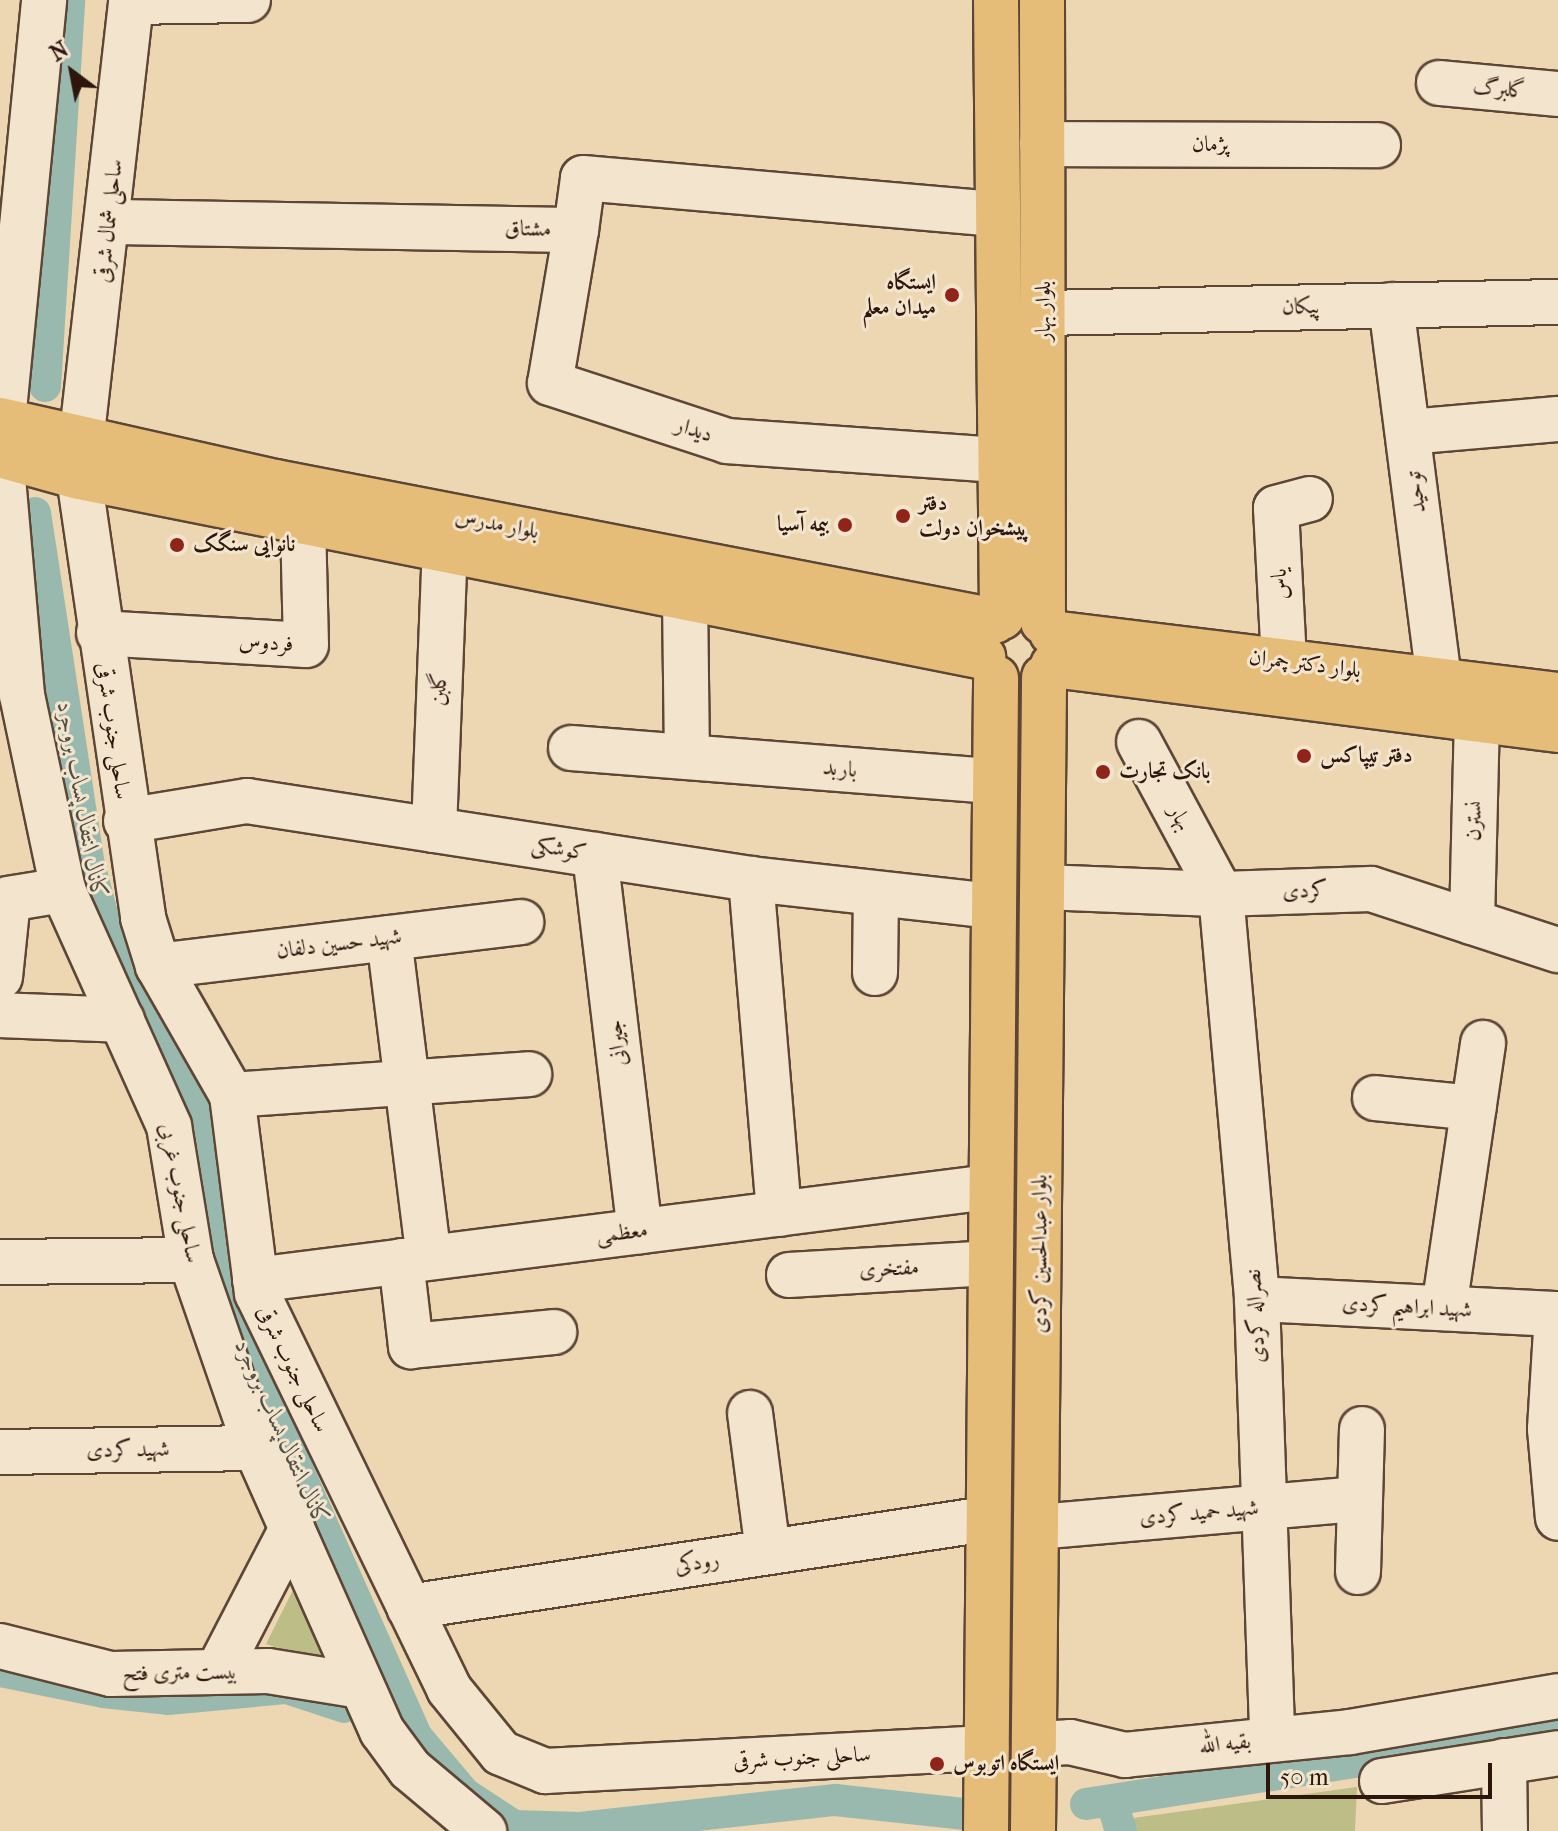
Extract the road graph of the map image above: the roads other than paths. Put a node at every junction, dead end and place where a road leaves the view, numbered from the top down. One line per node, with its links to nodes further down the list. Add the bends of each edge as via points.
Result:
1 (44, 0): 8 (street, ساحلی جنوب غربی)
2 (248, 0): 5 (street)
3 (996, 0): 11 (main road)
4 (1042, 0): 9 (main road, بلوار بهار)
5 (131, 1): 12 (street, ساحلی شمال شرقی)
6 (1439, 83): 7 (street, گلبرگ)
7 (1558, 94)
8 (17, 106): 19 (street, ساحلی جنوب غربی)
9 (1042, 144): 10 (street, پژمان); 16 (main road, بلوار بهار)
10 (1378, 145)
11 (996, 214): 13 (street, مشتاق, via 583,178); 21 (main road)
12 (109, 222): 13 (street, مشتاق); 20 (street, ساحلی شمال شرقی)
13 (576, 230): 21 (street, دیدار, via 550,383 727,441)
14 (1558, 302): 15 (street, پیکان)
15 (1391, 305): 16 (street, پیکان); 18 (street, توحید)
16 (1044, 313): 22 (main road, بلوار بهار)
17 (1558, 419): 18 (street)
18 (1409, 432): 30 (street, توحید)
19 (1, 437): 20 (main road, بلوار مدرس); 31 (street, ساحلی جنوب غربی)
20 (80, 459): 24 (main road, بلوار مدرس); 27 (street, ساحلی جنوب شرقی); 28 (main road, بلوار مدرس)
21 (997, 460): 22 (main road, via 1006,474 1021,481 1032,477); 28 (main road)
22 (1044, 460): 28 (main road, بلوار بهار)
23 (1293, 504): 29 (street, یاس)
24 (303, 519): 25 (main road, بلوار مدرس); 27 (street, فردوس, via 306,645)
25 (445, 547): 26 (main road, بلوار مدرس); 41 (street, گلبن)
26 (685, 596): 28 (main road, بلوار مدرس); 37 (street)
27 (99, 633): 40 (street, ساحلی جنوب شرقی)
28 (1021, 646): 29 (main road, بلوار دکتر چمران); 33 (main road, بلوار دکتر چمران); 38 (main road); 39 (main road, بلوار عبدالحسین کردی)
29 (1284, 661): 30 (main road, بلوار دکتر چمران)
30 (1439, 680): 32 (main road, بلوار دکتر چمران)
31 (11, 693): 45 (street, ساحلی جنوب غربی)
32 (1558, 695)
33 (1477, 719): 34 (main road, بلوار دکتر چمران); 51 (street, نسترن)
34 (1558, 730)
35 (1139, 742): 46 (street, بهار)
36 (571, 748): 37 (street, باربد)
37 (687, 757): 38 (street, باربد)
38 (993, 781): 39 (main road, via 1008,768 1022,767); 49 (main road)
39 (1043, 782): 44 (main road, بلوار عبدالحسین کردی)
40 (126, 821): 41 (street, کوشکی, via 247,801); 54 (street, ساحلی جنوب شرقی, via 143,918)
41 (434, 830): 42 (street, کوشکی)
42 (595, 855): 43 (street, کوشکی); 67 (street, جیرانی)
43 (751, 879): 47 (street, کوشکی); 66 (street)
44 (1043, 887): 46 (street, کردی); 86 (main road, بلوار عبدالحسین کردی)
45 (63, 890): 48 (street); 58 (street, ساحلی جنوب غربی)
46 (1221, 894): 51 (street, کردی, via 1371,889); 74 (street, نصراله کردی)
47 (876, 896): 49 (street, کوشکی); 55 (street)
48 (4, 899): 56 (street)
49 (993, 906): 65 (main road)
50 (521, 922): 52 (street, شهید حسین دلفان)
51 (1472, 922): 53 (street, کردی)
52 (389, 938): 54 (street, شهید حسین دلفان); 61 (street)
53 (1558, 950)
54 (158, 966): 62 (street, ساحلی جنوب شرقی)
55 (875, 973)
56 (0, 977)
57 (0, 1015): 58 (street)
58 (122, 1020): 69 (street, ساحلی جنوب غربی, via 169,1126)
59 (1483, 1043): 64 (street)
60 (529, 1074): 61 (street)
61 (407, 1083): 62 (street); 68 (street)
62 (232, 1095): 73 (street, ساحلی جنوب شرقی)
63 (1375, 1098): 64 (street)
64 (1473, 1108): 75 (street)
65 (989, 1187): 66 (street, معظمی); 71 (main road)
66 (779, 1214): 67 (street, معظمی)
67 (640, 1231): 68 (street, معظمی)
68 (415, 1259): 73 (street, معظمی); 77 (street, via 411,1346)
69 (191, 1260): 70 (street); 80 (street, ساحلی جنوب غربی)
70 (0, 1262)
71 (989, 1263): 72 (street, مفتخری); 85 (main road)
72 (789, 1275)
73 (255, 1280): 90 (street, ساحلی جنوب شرقی)
74 (1257, 1299): 75 (street, شهید ابراهیم کردی); 83 (street, نصراله کردی)
75 (1444, 1308): 76 (street, شهید ابراهیم کردی)
76 (1557, 1314): 84 (street, via 1550,1429)
77 (554, 1332)
78 (750, 1413): 88 (street)
79 (1362, 1429): 82 (street)
80 (256, 1448): 81 (street, شهید کردی); 87 (street, ساحلی جنوب غربی)
81 (0, 1452)
82 (1360, 1499): 83 (street, شهید حمید کردی); 89 (street)
83 (1264, 1508): 86 (street, شهید حمید کردی); 95 (street, نصراله کردی)
84 (1558, 1518)
85 (986, 1519): 88 (street, رودکی); 97 (main road)
86 (1038, 1527): 96 (main road, بلوار عبدالحسین کردی)
87 (292, 1528): 92 (street); 93 (street, ساحلی جنوب غربی)
88 (768, 1552): 90 (street, رودکی)
89 (1358, 1572)
90 (409, 1607): 97 (street, ساحلی جنوب شرقی, via 449,1689 481,1734 501,1753 545,1771)
91 (0, 1646): 92 (street, بیست متری فتح, via 111,1674)
92 (218, 1671): 93 (street, بیست متری فتح, via 268,1671)
93 (361, 1686): 101 (street, ساحلی جنوب غربی, via 382,1731 410,1769)
94 (1558, 1696): 95 (street, بقیه الله, via 1350,1732)
95 (1272, 1739): 96 (street, بقیه الله, via 1125,1755 1070,1742)
96 (1034, 1744): 97 (main road); 103 (main road, بلوار عبدالحسین کردی)
97 (986, 1748): 102 (main road)
98 (1558, 1753): 99 (street)
99 (1504, 1761): 100 (street); 104 (street)
100 (1382, 1781)
101 (484, 1831)
102 (986, 1831)
103 (1033, 1831)
104 (1505, 1831)

